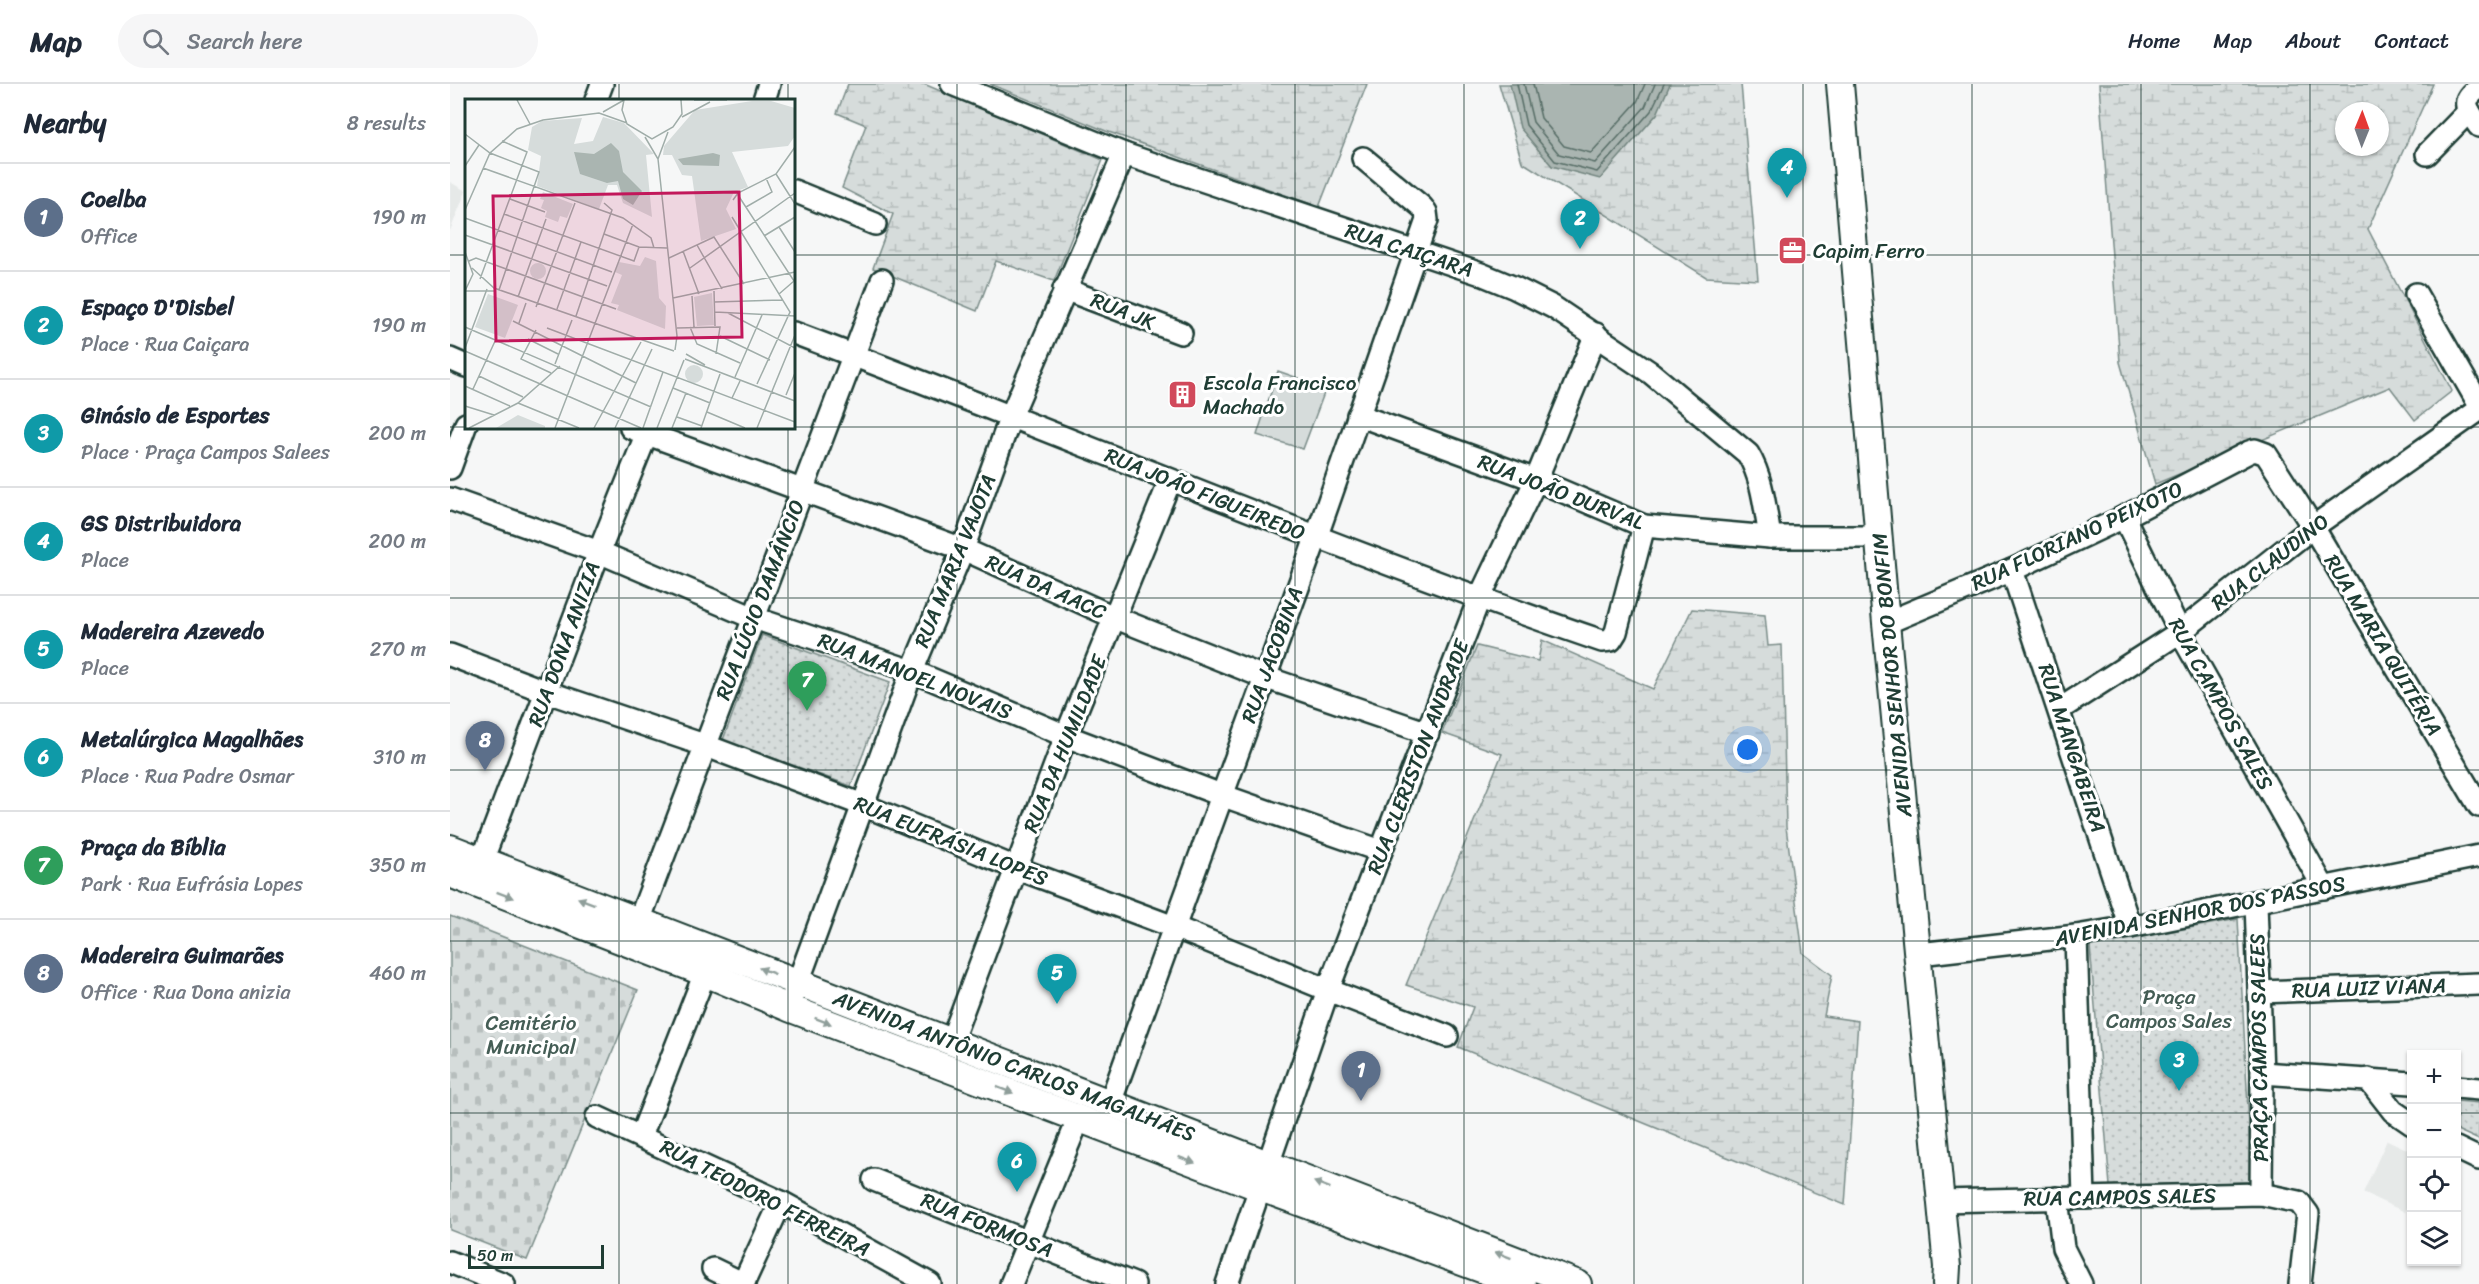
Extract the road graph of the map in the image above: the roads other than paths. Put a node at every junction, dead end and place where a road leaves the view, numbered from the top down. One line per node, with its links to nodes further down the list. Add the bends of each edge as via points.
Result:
1 (602, 84): 6 (street)
2 (769, 84): 7 (street)
3 (952, 84): 9 (street, RUA CAIÇARA)
4 (1840, 84): 41 (main road, AVENIDA SENHOR DO BONFIM)
5 (2479, 88): 8 (street, via 2467,97)
6 (596, 99)
7 (764, 99)
8 (2474, 118): 10 (street)
9 (1124, 154): 14 (street, RUA CAIÇARA); 16 (street, RUA MARIA VAJOTA)
10 (2427, 154)
11 (1363, 158): 14 (street, RUA JACOBINA, via 1426,212)
12 (795, 191): 13 (street)
13 (875, 225)
14 (1416, 254): 20 (street, RUA CAIÇARA, via 1515,288); 26 (street, RUA JACOBINA)
15 (882, 280): 21 (street, RUA LÚCIO DAMÂNCIO)
16 (1064, 289): 19 (street, RUA JK); 27 (street, RUA MARIA VAJOTA)
17 (2416, 294): 24 (street)
18 (795, 333): 21 (street, RUA JOÃO FIGUEIREDO)
19 (1181, 333)
20 (1596, 334): 32 (street, RUA CLERISTON ANDRADE); 40 (street, RUA CAIÇARA, via 1651,373 1748,454 1760,481)
21 (854, 356): 27 (street, RUA JOÃO FIGUEIREDO); 34 (street, RUA LÚCIO DAMÂNCIO)
22 (450, 359): 23 (street)
23 (465, 366)
24 (2479, 404)
25 (2479, 410): 38 (street, RUA CLAUDINO)
26 (1358, 415): 32 (street, RUA JOÃO DURVAL); 39 (street, RUA JACOBINA)
27 (1011, 416): 33 (street, RUA JOÃO FIGUEIREDO); 42 (street, RUA MARIA VAJOTA)
28 (465, 427): 31 (street)
29 (642, 429): 34 (street, RUA DA AACC); 43 (street, RUA DONA ANIZIA)
30 (2266, 454): 36 (street, RUA FLORIANO PEIXOTO, via 2249,452); 38 (street, RUA MARIA QUITÉRIA)
31 (450, 468)
32 (1536, 480): 37 (street, RUA JOÃO DURVAL); 45 (street, RUA CLERISTON ANDRADE)
33 (1170, 481): 39 (street, RUA JOÃO FIGUEIREDO); 47 (street, RUA DA HUMILDADE)
34 (804, 489): 42 (street, RUA DA AACC); 46 (street, RUA LÚCIO DAMÂNCIO)
35 (450, 499): 43 (street, RUA MANOEL NOVAIS)
36 (2124, 517): 44 (street, RUA FLORIANO PEIXOTO); 49 (street, RUA CAMPOS SALES)
37 (1644, 526): 40 (street, RUA JOÃO DURVAL); 45 (street, RUA JOÃO FIGUEIREDO, via 1611,640 1602,641)
38 (2313, 527): 49 (street, RUA CLAUDINO); 60 (street, RUA MARIA QUITÉRIA)
39 (1316, 537): 45 (street, RUA JOÃO FIGUEIREDO); 52 (street, RUA JACOBINA)
40 (1770, 537): 41 (street, RUA JOÃO DURVAL)
41 (1879, 537): 48 (main road, AVENIDA SENHOR DO BONFIM)
42 (963, 549): 47 (street, RUA DA AACC); 51 (street, RUA MARIA VAJOTA)
43 (598, 552): 46 (street, RUA MANOEL NOVAIS); 53 (street, RUA DONA ANIZIA)
44 (2012, 570): 48 (street, RUA FLORIANO PEIXOTO); 54 (street, RUA MANGABEIRA)
45 (1479, 599): 55 (street, RUA CLERISTON ANDRADE)
46 (754, 618): 51 (street, RUA MANOEL NOVAIS); 57 (street, RUA LÚCIO DAMÂNCIO)
47 (1116, 618): 52 (street, RUA DA AACC); 56 (street, RUA DA HUMILDADE)
48 (1886, 623): 73 (main road, AVENIDA SENHOR DO BONFIM)
49 (2180, 632): 54 (street, RUA CLAUDINO); 67 (street, RUA CAMPOS SALES)
50 (450, 655): 53 (street, RUA EUFRÁSIA LOPES)
51 (912, 671): 56 (street, RUA MANOEL NOVAIS); 59 (street, RUA MARIA VAJOTA)
52 (1264, 677): 55 (street, RUA DA AACC); 58 (street, RUA JACOBINA)
53 (547, 692): 57 (street, RUA EUFRÁSIA LOPES); 64 (street, RUA DONA ANIZIA)
54 (2060, 709): 71 (street, RUA MANGABEIRA)
55 (1428, 733): 62 (street, RUA CLERISTON ANDRADE)
56 (1066, 736): 58 (street, RUA MANOEL NOVAIS); 65 (street, RUA DA HUMILDADE)
57 (704, 745): 59 (street, RUA EUFRÁSIA LOPES); 69 (street, RUA LÚCIO DAMÂNCIO)
58 (1221, 795): 62 (street, RUA MANOEL NOVAIS); 70 (street, RUA JACOBINA)
59 (863, 805): 65 (street, RUA EUFRÁSIA LOPES); 75 (street, RUA MARIA VAJOTA)
60 (2479, 806)
61 (450, 848): 64 (main road, AVENIDA ANTÔNIO CARLOS MAGALHÃES)
62 (1381, 851): 77 (street, RUA CLERISTON ANDRADE)
63 (2479, 856): 67 (street, AVENIDA SENHOR DOS PASSOS)
64 (482, 861): 69 (main road, AVENIDA ANTÔNIO CARLOS MAGALHÃES, one-way to 64)
65 (1016, 868): 70 (street, RUA EUFRÁSIA LOPES); 81 (street, RUA DA HUMILDADE)
66 (450, 874): 74 (main road, AVENIDA ANTÔNIO CARLOS MAGALHÃES, one-way to 74)
67 (2324, 888): 68 (street, AVENIDA SENHOR DOS PASSOS)
68 (2256, 903): 71 (street, AVENIDA SENHOR DOS PASSOS); 78 (street, PRAÇA CAMPOS SALEES)
69 (639, 921): 75 (main road, AVENIDA ANTÔNIO CARLOS MAGALHÃES, one-way to 69)
70 (1174, 927): 77 (street, RUA EUFRÁSIA LOPES); 87 (street, RUA JACOBINA)
71 (2130, 927): 72 (street, AVENIDA SENHOR DOS PASSOS)
72 (2076, 936): 73 (street, AVENIDA SENHOR DOS PASSOS); 98 (street)
73 (1918, 954): 99 (main road, AVENIDA SENHOR DO BONFIM)
74 (705, 973): 79 (main road, AVENIDA ANTÔNIO CARLOS MAGALHÃES); 91 (street)
75 (798, 984): 79 (street, RUA MARIA VAJOTA); 81 (main road, AVENIDA ANTÔNIO CARLOS MAGALHÃES)
76 (2479, 984): 78 (street, RUA LUIZ VIANA)
77 (1328, 990): 80 (street, RUA EUFRÁSIA LOPES); 94 (street, RUA CLERISTON ANDRADE)
78 (2259, 992): 82 (street, PRAÇA CAMPOS SALEES)
79 (789, 1008): 89 (main road, AVENIDA ANTÔNIO CARLOS MAGALHÃES, one-way to 89)
80 (1448, 1036)
81 (951, 1042): 87 (main road, AVENIDA ANTÔNIO CARLOS MAGALHÃES)
82 (2262, 1073): 83 (street); 96 (street, PRAÇA CAMPOS SALEES)
83 (2368, 1079): 84 (street); 90 (street, via 2393,1111)
84 (2407, 1083)
85 (2461, 1087): 86 (street)
86 (2479, 1089)
87 (1110, 1103): 94 (main road, AVENIDA ANTÔNIO CARLOS MAGALHÃES)
88 (597, 1117): 91 (street, RUA TEODORO FERREIRA)
89 (1079, 1118): 94 (main road, AVENIDA ANTÔNIO CARLOS MAGALHÃES, one-way to 94); 101 (street)
90 (2407, 1121)
91 (641, 1136): 100 (street, RUA TEODORO FERREIRA)
92 (2461, 1150): 93 (street)
93 (2479, 1160)
94 (1265, 1176): 111 (street, RUA CLERISTON ANDRADE); 112 (main road, AVENIDA ANTÔNIO CARLOS MAGALHÃES); 113 (main road, AVENIDA ANTÔNIO CARLOS MAGALHÃES, one-way to 94)
95 (874, 1180): 101 (street, RUA FORMOSA)
96 (2261, 1194): 98 (street, RUA CAMPOS SALES); 105 (street, RUA CAMPOS SALES, via 2299,1202 2308,1214)
97 (2057, 1198): 98 (street, RUA CAMPOS SALES); 99 (street, RUA CAMPOS SALES); 114 (street, via 2063,1248)
98 (2084, 1198)
99 (1940, 1201): 104 (main road, AVENIDA SENHOR DO BONFIM)
100 (781, 1202): 107 (street); 108 (street, RUA TEODORO FERREIRA)
101 (1028, 1241): 109 (street); 110 (street, RUA FORMOSA)
102 (450, 1262): 106 (street)
103 (713, 1269): 107 (street)
104 (1948, 1278)
105 (2306, 1282)
106 (504, 1284)
107 (743, 1284)
108 (930, 1284)
109 (1011, 1284)
110 (1134, 1284)
111 (1227, 1284)
112 (1522, 1284)
113 (1578, 1284)
114 (2081, 1284)

